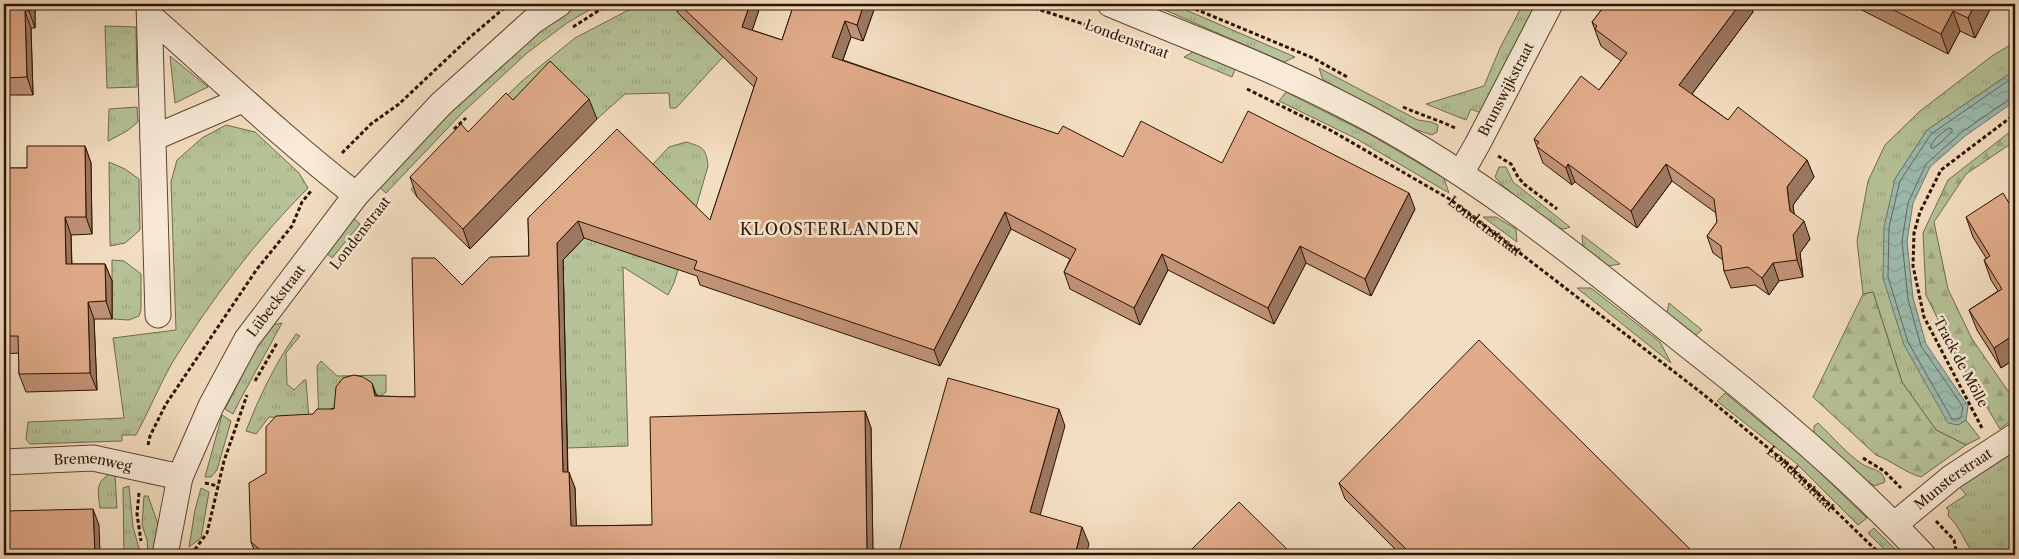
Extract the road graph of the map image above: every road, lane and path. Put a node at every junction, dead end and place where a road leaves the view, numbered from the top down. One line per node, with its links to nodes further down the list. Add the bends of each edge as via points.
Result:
1 (559, 4): 16 (street, Londenstraat, via 533,21 441,104)
2 (609, 4): 7 (path)
3 (1022, 4): 8 (path, Londenstraat)
4 (1110, 4): 15 (street, Londenstraat, via 1262,66 1344,105)
5 (1550, 4): 15 (street, Brunswijkstraat)
6 (150, 10): 10 (street); 14 (street)
7 (570, 28)
8 (1103, 30)
9 (1241, 87): 31 (path, Londenstraat, via 1332,131 1451,200 1710,400 1784,462)
10 (242, 100): 14 (street); 16 (street)
11 (471, 112): 13 (path)
12 (2015, 114): 24 (path, Track de Mölle, via 1941,170 1920,212 1914,233 1913,266 1924,318)
13 (452, 131)
14 (153, 138): 19 (street)
15 (1461, 173): 28 (street, Londenstraat, via 1554,239 1768,410)
16 (356, 195): 26 (street, Lübeckstraat, via 247,338 211,406)
17 (367, 224): 18 (path, Londenstraat)
18 (336, 266)
19 (158, 315)
20 (278, 342): 21 (path)
21 (253, 384)
22 (248, 392): 30 (path, via 224,461 207,532)
23 (2015, 436): 24 (street, Munsterstraat)
24 (1994, 450): 27 (street, Munsterstraat, via 1952,477)
25 (4, 462): 26 (street, Bremenweg, via 93,458)
26 (180, 477): 29 (street, Lübeckstraat)
27 (1919, 504): 28 (street, Munsterstraat); 33 (path, via 1954,540)
28 (1894, 525): 32 (street, Londenstraat)
29 (166, 555)
30 (190, 555)
31 (1881, 555)
32 (1923, 555)
33 (1957, 555)

